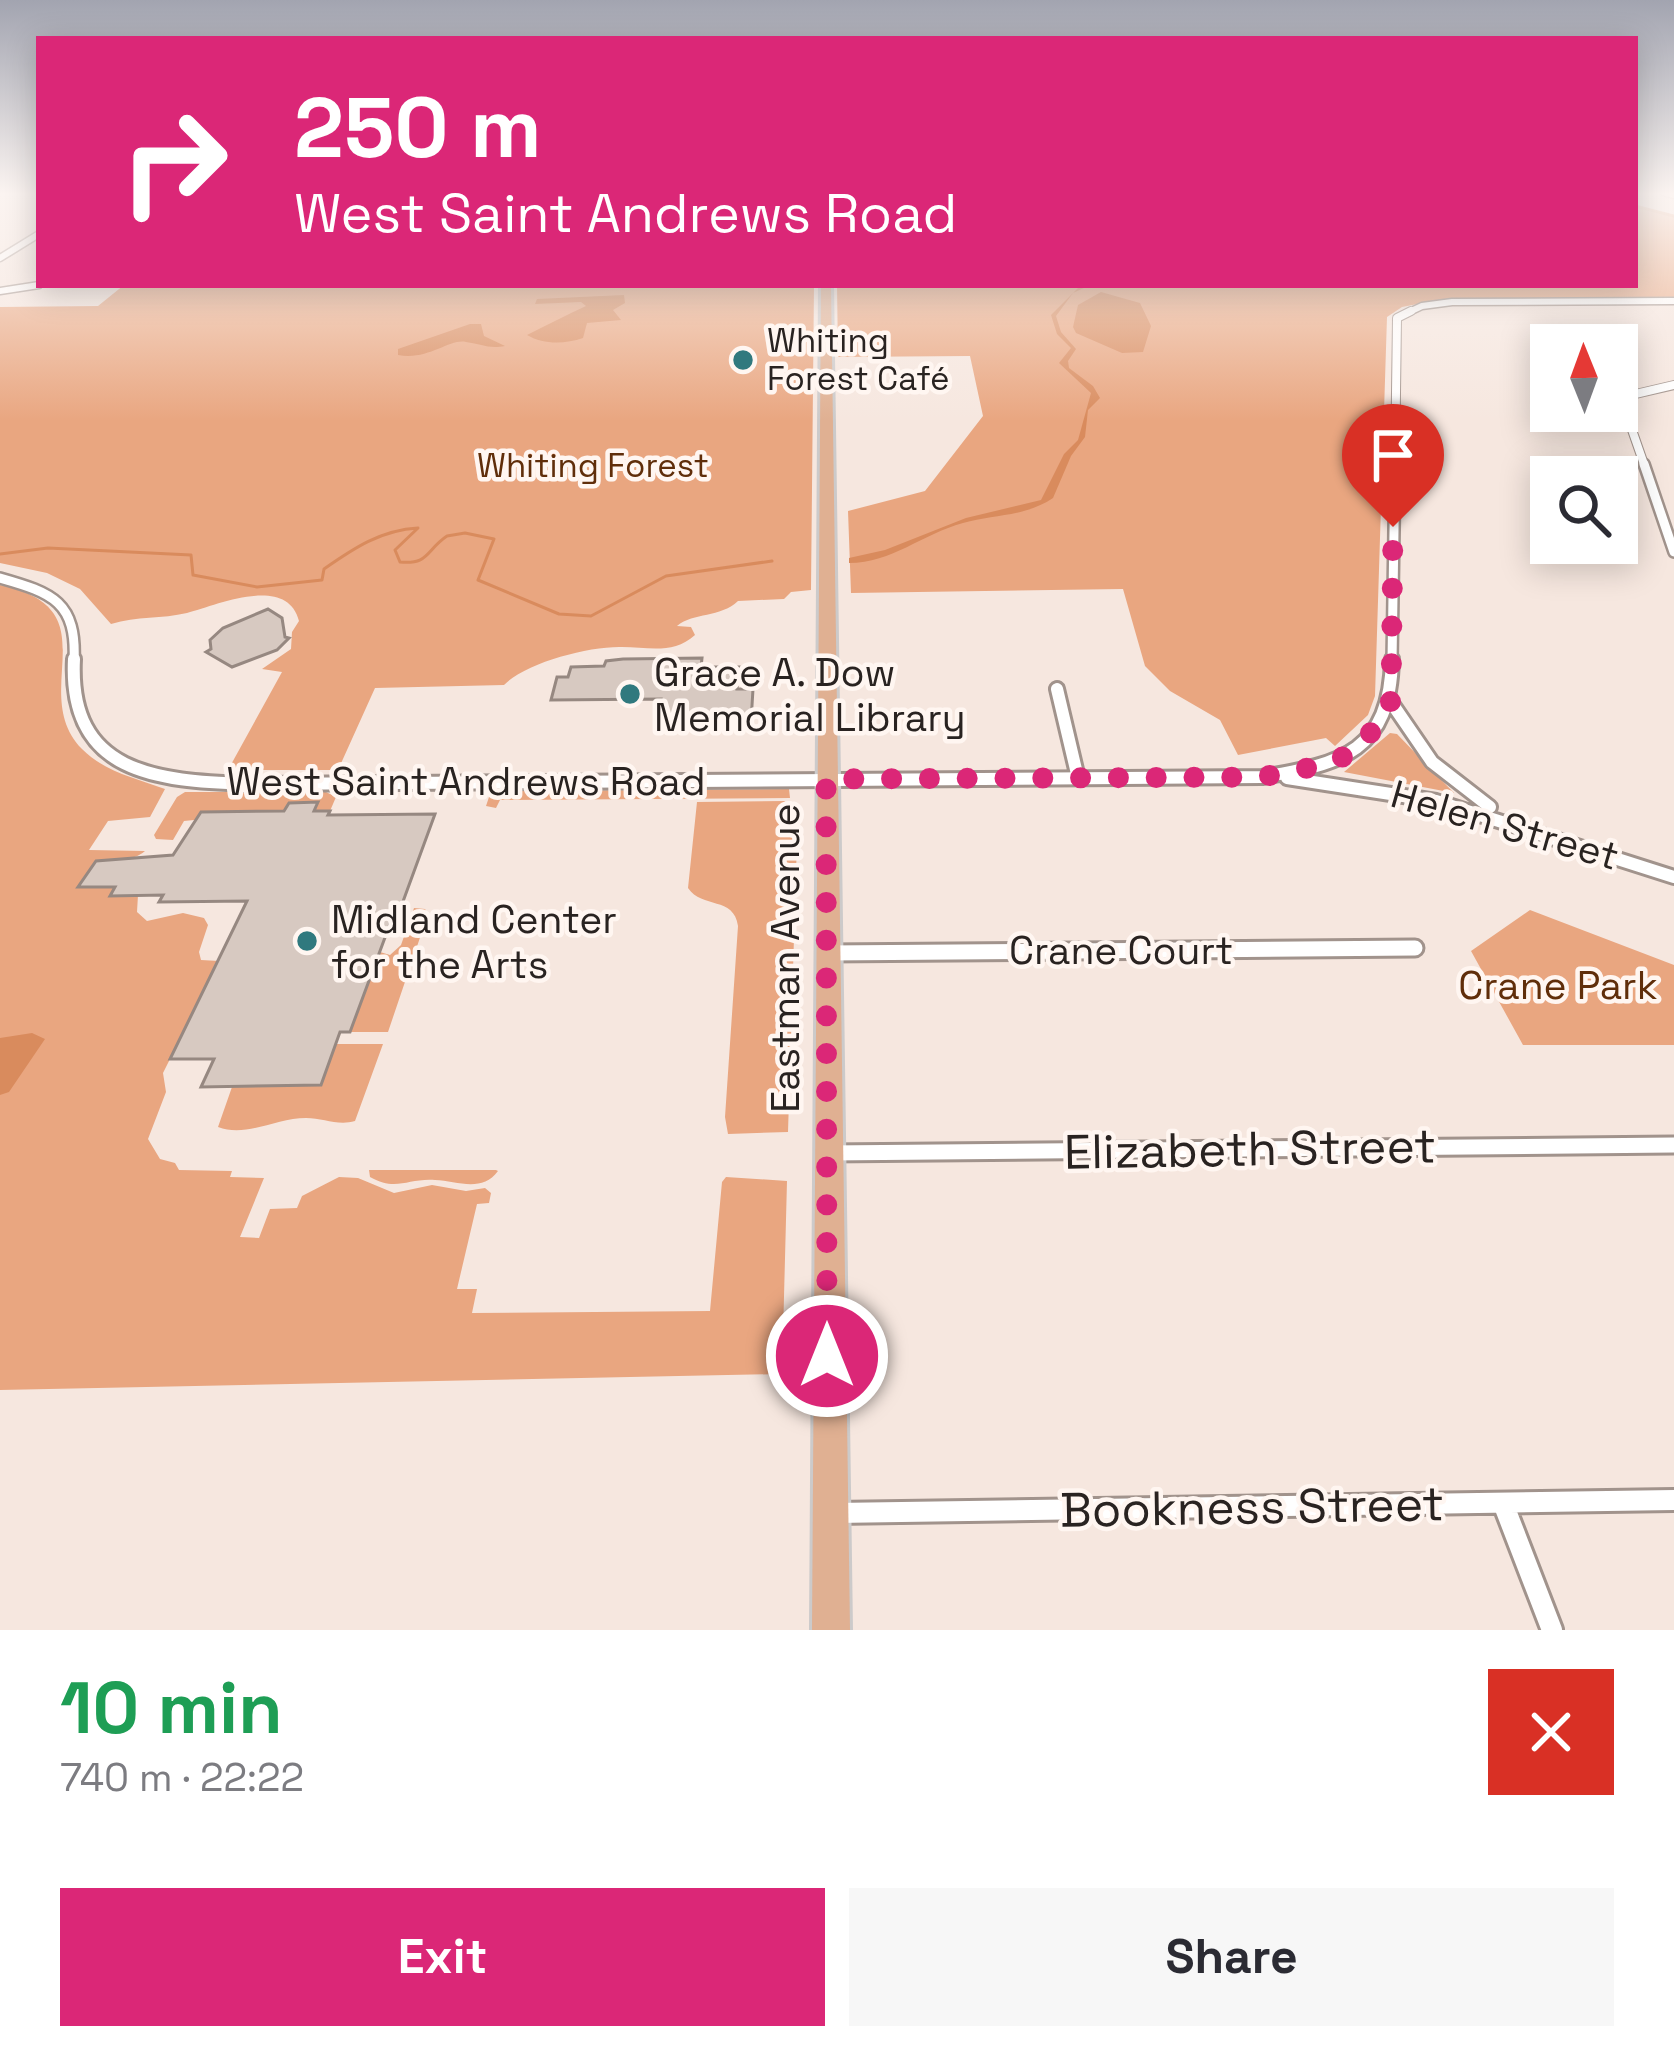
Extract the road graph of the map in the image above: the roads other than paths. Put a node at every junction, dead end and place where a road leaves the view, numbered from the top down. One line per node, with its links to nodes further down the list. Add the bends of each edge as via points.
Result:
1 (36, 285): 3 (street)
2 (826, 288): 15 (main road, Eastman Avenue)
3 (0, 291)
4 (1577, 301): 5 (street); 6 (street); 7 (street)
5 (1674, 304): 6 (street)
6 (1586, 308): 7 (street)
7 (1416, 309): 12 (street, via 1395,322)
8 (1674, 385): 9 (street, via 1637,391 1624,407)
9 (1674, 552)
10 (0, 578): 15 (street, West Saint Andrews Road, via 63,606 75,626 80,721 98,745 150,774 248,784)
11 (1057, 689): 14 (street)
12 (1391, 700): 13 (street, West Saint Andrews Road, via 1376,732 1353,752); 16 (street, via 1425,756)
13 (1262, 777): 14 (street, West Saint Andrews Road); 16 (street, Helen Street, via 1387,788)
14 (1078, 778): 15 (street, West Saint Andrews Road)
15 (826, 779): 19 (main road, Eastman Avenue)
16 (1513, 820): 17 (street, Helen Street)
17 (1674, 877)
18 (1415, 948): 19 (street, Crane Court)
19 (827, 953): 21 (main road, Eastman Avenue)
20 (1674, 1144): 21 (street, Elizabeth Street)
21 (827, 1153): 24 (main road, Eastman Avenue)
22 (1674, 1500): 23 (street, Bookness Street)
23 (1503, 1502): 24 (street, Bookness Street); 26 (street)
24 (830, 1513): 25 (main road, Eastman Avenue)
25 (831, 1630)
26 (1552, 1630)

